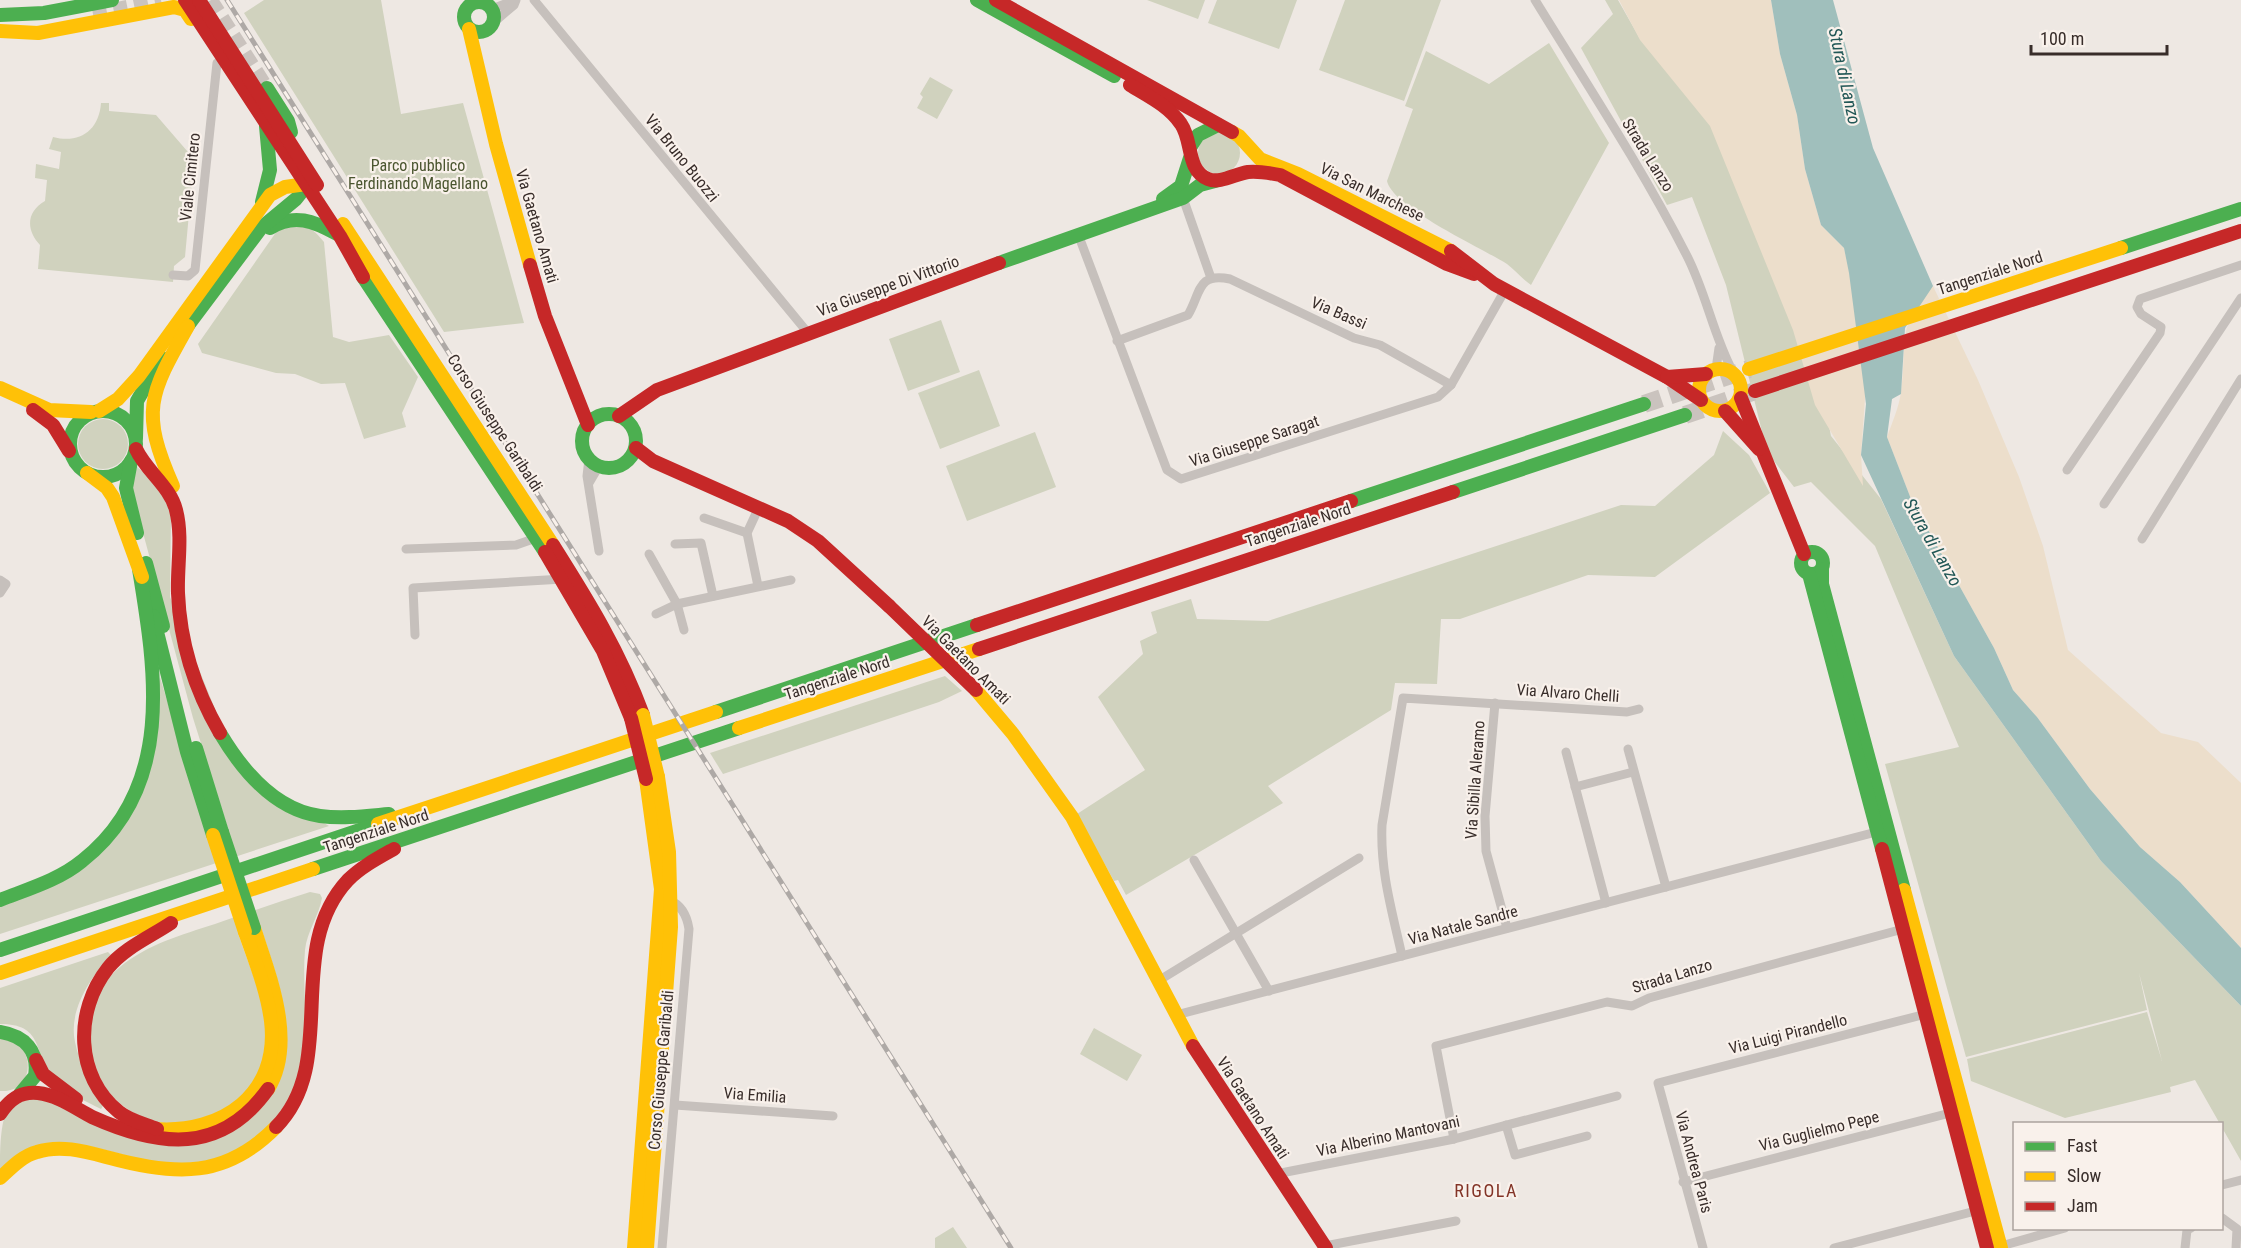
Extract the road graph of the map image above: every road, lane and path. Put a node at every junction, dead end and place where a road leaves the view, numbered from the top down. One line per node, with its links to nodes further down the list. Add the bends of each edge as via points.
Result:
1 (112, 0): 12 (main road, via 44,13)
2 (185, 0): 18 (main road, Corso Giuseppe Garibaldi)
3 (199, 0): 24 (main road, Corso Giuseppe Garibaldi)
4 (516, 0): 10 (street, via 514,5)
5 (534, 0): 43 (street, Via Bruno Buozzi)
6 (977, 0): 23 (main road, via 1155,99 1179,119)
7 (996, 0): 21 (main road, Via San Marchese)
8 (1535, 0): 44 (street, Strada Lanzo, via 1666,216 1688,257)
9 (466, 4): 10 (main road, via 472,3); 14 (main road, Via Gaetano Amati, via 464,21)
10 (488, 13): 14 (main road, via 478,32); 17 (main road, Via Gaetano Amati)
11 (93, 14): 13 (main road, via 40,24)
12 (0, 15)
13 (0, 20)
14 (469, 29): 17 (main road, Via Gaetano Amati)
15 (0, 31): 16 (main road, via 38,33 178,7 188,14)
16 (217, 63): 18 (main road); 37 (street, Viale Cimitero, via 195,270 188,276)
17 (477, 66): 54 (main road, Via Gaetano Amati, via 545,316)
18 (232, 70): 20 (main road, Corso Giuseppe Garibaldi)
19 (267, 88): 24 (main road, via 288,122)
20 (266, 124): 27 (main road, Corso Giuseppe Garibaldi); 30 (main road, via 270,170)
21 (1218, 124): 22 (main road, Via San Marchese, via 1230,129); 23 (main road, via 1197,135)
22 (1244, 144): 25 (main road, via 1244,163); 38 (main road, Via San Marchese, via 1270,164 1298,174 1454,252)
23 (1191, 152): 26 (main road, via 1199,174); 29 (main road, Via Giuseppe Di Vittorio, via 1180,186)
24 (298, 154): 27 (main road, Corso Giuseppe Garibaldi)
25 (1236, 175): 26 (main road, Via San Marchese); 38 (main road, Via San Marchese, via 1280,175 1447,264)
26 (1215, 181): 28 (main road, Via Giuseppe Di Vittorio, via 1200,185)
27 (309, 182): 30 (main road, via 279,189); 34 (main road, Corso Giuseppe Garibaldi); 35 (main road, via 296,199 268,220); 98 (main road, Corso Giuseppe Garibaldi, via 443,373 601,620 626,669)
28 (1182, 198): 29 (main road, Via Giuseppe Di Vittorio); 39 (street)
29 (1154, 206): 33 (main road, Via Giuseppe Di Vittorio)
30 (260, 207): 60 (main road, via 139,376 112,405)
31 (2241, 209): 46 (main road, Tangenziale Nord)
32 (2241, 231): 52 (main road)
33 (1078, 234): 43 (main road, Via Giuseppe Di Vittorio); 45 (street, Via Giuseppe Saragat)
34 (340, 236): 35 (main road, via 318,223 294,217 275,224); 76 (main road, Corso Giuseppe Garibaldi, via 374,296)
35 (249, 244): 42 (main road)
36 (2241, 265): 70 (street, via 2139,299 2137,307 2141,314 2161,327 2160,333)
37 (173, 275)
38 (1481, 276): 40 (main road, Via San Marchese)
39 (1211, 278): 45 (street, via 1197,291 1188,315); 51 (street, Via Bassi, via 1230,279 1354,338 1380,345)
40 (1505, 290): 49 (main road, Via San Marchese); 51 (street, Via Giuseppe Saragat)
41 (2241, 298): 72 (street)
42 (188, 326): 65 (main road, via 141,392 135,410); 81 (main road, via 159,376 151,410 154,442 181,509)
43 (808, 333): 58 (main road, Via Giuseppe Di Vittorio, via 657,390)
44 (1717, 336): 47 (street, Strada Lanzo, via 1719,356); 48 (street, Strada Lanzo)
45 (1117, 341): 51 (street, Via Giuseppe Saragat, via 1167,470 1180,478 1438,397)
46 (1754, 368)
47 (1711, 371): 48 (main road); 49 (main road, Via San Marchese, via 1694,377); 56 (main road, via 1699,386)
48 (1733, 372): 55 (main road, via 1741,384)
49 (1667, 377): 56 (main road, Via San Marchese)
50 (2241, 378): 77 (street)
51 (1451, 385)
52 (1761, 389)
53 (6, 391): 60 (main road, via 55,411); 66 (main road, via 53,425)
54 (576, 392): 62 (main road); 63 (main road, Via Gaetano Amati)
55 (1741, 398): 59 (main road); 68 (main road)
56 (1701, 400): 59 (main road, via 1711,410)
57 (1644, 404): 103 (main road, Tangenziale Nord)
58 (638, 405): 62 (main road, Via Giuseppe Di Vittorio); 64 (main road)
59 (1725, 411): 68 (main road)
60 (96, 412): 65 (main road, via 109,411 126,420); 66 (main road, via 84,417 71,434)
61 (1685, 415): 106 (main road, Tangenziale Nord)
62 (613, 416): 63 (main road); 64 (main road)
63 (588, 425): 69 (main road, via 582,439)
64 (631, 425): 67 (main road, via 636,436)
65 (134, 449): 71 (main road, via 116,475 97,477); 81 (main road, via 165,486 173,502); 105 (main road, via 126,477 132,514)
66 (71, 454): 71 (main road)
67 (633, 454): 69 (main road, via 616,468); 73 (main road, Via Gaetano Amati)
68 (1766, 457): 82 (main road)
69 (594, 462): 80 (street, via 589,483)
70 (2067, 470)
71 (87, 473): 84 (main road, via 113,497)
72 (2104, 504)
73 (759, 507): 75 (street); 121 (main road, Via Gaetano Amati, bridge, via 805,531 889,606 975,690 1013,734 1070,813)
74 (704, 518): 75 (street)
75 (747, 532): 89 (street)
76 (536, 538): 79 (street, via 516,545); 86 (main road, Corso Giuseppe Garibaldi)
77 (2142, 539)
78 (675, 544): 91 (street, via 701,543)
79 (406, 549)
80 (599, 551)
81 (178, 552): 103 (main road, via 180,612 195,682 211,716 250,774 278,801 309,814 334,817)
82 (1810, 553): 85 (main road, via 1823,559); 85 (main road, via 1801,565)
83 (649, 554): 92 (street)
84 (139, 569): 105 (main road, via 187,752); 110 (main road, via 149,631 153,715 150,751 138,790 115,829 84,860 59,876)
85 (1815, 572): 104 (main road)
86 (563, 579): 95 (street, via 413,588); 98 (main road, Corso Giuseppe Garibaldi)
87 (791, 580): 89 (street)
88 (3, 582): 90 (street)
89 (758, 586): 91 (street)
90 (0, 593)
91 (713, 596): 92 (street)
92 (677, 604): 93 (street); 94 (street)
93 (656, 614)
94 (684, 630)
95 (415, 635)
96 (1495, 703): 97 (street, Via Alvaro Chelli); 114 (street, Via Sibilla Aleramo, via 1485,816 1486,851); 119 (street, Via Alvaro Chelli, via 1403,698 1381,843 1382,869)
97 (1639, 710)
98 (637, 716): 111 (main road, Corso Giuseppe Garibaldi, bridge, via 652,778 657,851)
99 (1628, 749): 101 (street)
100 (1566, 752): 102 (street)
101 (1633, 772): 102 (street); 109 (street)
102 (1575, 787): 112 (street)
103 (411, 813): 118 (main road, Tangenziale Nord)
104 (1883, 830): 109 (street); 115 (main road); 132 (main road)
105 (218, 833): 116 (main road, bridge)
106 (414, 836): 113 (main road, Tangenziale Nord); 140 (main road, via 347,882 327,910 311,963 309,1067 291,1109 259,1144 224,1163 187,1171 144,1167 81,1149 54,1149 26,1157)
107 (1359, 858): 117 (street)
108 (1194, 860): 117 (street)
109 (1666, 887): 112 (street)
110 (0, 900)
111 (666, 900): 131 (street, Corso Giuseppe Garibaldi, via 684,912 689,929); 151 (main road, Corso Giuseppe Garibaldi); 152 (main road, Corso Giuseppe Garibaldi)
112 (1606, 903): 114 (street, Via Natale Sandre)
113 (188, 911): 120 (main road, Tangenziale Nord); 136 (main road, via 109,968 94,989 84,1015 86,1059 100,1093 119,1112)
114 (1507, 928): 119 (street, Via Natale Sandre)
115 (1903, 929): 123 (main road); 138 (street, Strada Lanzo, via 1649,998 1637,1005 1607,1002 1436,1046)
116 (250, 930): 128 (main road, via 278,1004 281,1046 267,1090 242,1119 200,1139 166,1141 109,1124 48,1095); 136 (main road, via 271,1018 271,1047 265,1072 245,1103 221,1121 184,1132)
117 (1236, 933): 121 (street); 122 (street)
118 (0, 950)
119 (1402, 956): 122 (street, Via Natale Sandre)
120 (0, 973)
121 (1158, 981): 124 (main road, Via Gaetano Amati)
122 (1269, 991): 124 (street, Via Natale Sandre)
123 (1926, 1014): 127 (street, Via Luigi Pirandello); 132 (main road)
124 (1176, 1015): 139 (main road, Via Gaetano Amati)
125 (0, 1032): 126 (main road, via 26,1041)
126 (36, 1060): 128 (main road, via 33,1080); 136 (main road, via 51,1082 80,1101 113,1118)
127 (1658, 1083): 142 (street, Via Andrea Paris)
128 (19, 1094): 130 (main road); 133 (main road)
129 (1617, 1096): 135 (street, Via Alberino Mantovani)
130 (0, 1098)
131 (675, 1105): 134 (street, Via Emilia); 153 (street, Corso Giuseppe Garibaldi)
132 (1957, 1112): 142 (street, Via Guglielmo Pepe); 144 (main road); 150 (main road)
133 (0, 1114)
134 (833, 1116)
135 (1506, 1125): 137 (street, via 1515,1155); 138 (street, Via Alberino Mantovani)
136 (157, 1130)
137 (1587, 1136)
138 (1454, 1139): 139 (street, Via Alberino Mantovani)
139 (1276, 1174): 149 (main road, Via Gaetano Amati)
140 (0, 1178)
141 (2241, 1180): 143 (street)
142 (1683, 1182): 154 (street, Via Andrea Paris)
143 (2223, 1185)
144 (1978, 1210): 150 (main road); 155 (street)
145 (2223, 1219): 157 (street, via 2237,1229)
146 (1456, 1221): 149 (street)
147 (2058, 1230): 150 (street)
148 (2187, 1230): 156 (street)
149 (1325, 1247)
150 (1996, 1247)
151 (634, 1248)
152 (646, 1248)
153 (662, 1248)
154 (1703, 1248)
155 (1834, 1248)
156 (2185, 1248)
157 (2236, 1248)

